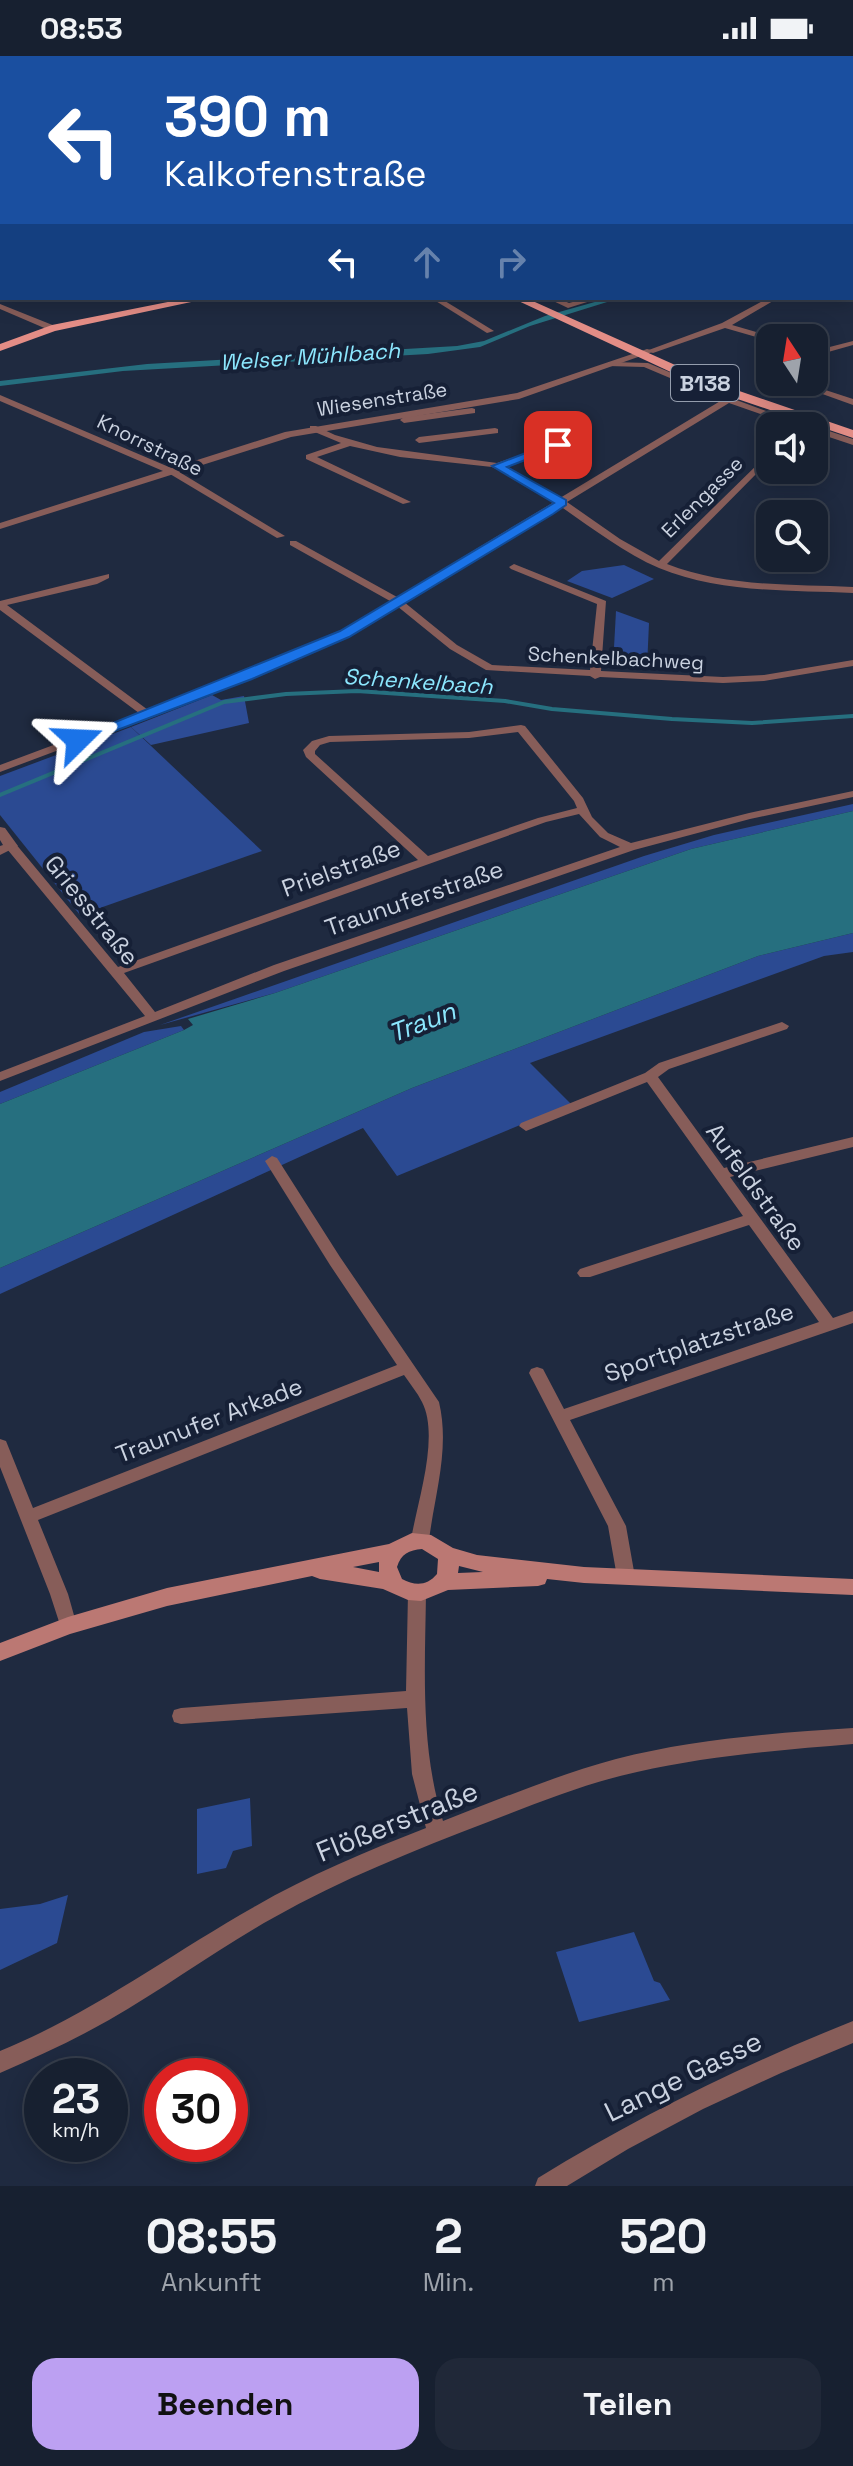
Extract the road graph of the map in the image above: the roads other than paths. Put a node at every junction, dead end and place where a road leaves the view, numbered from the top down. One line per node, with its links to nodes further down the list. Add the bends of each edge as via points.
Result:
1 (195, 300): 11 (main road)
2 (438, 300): 12 (street)
3 (522, 300): 9 (main road, B138)
4 (541, 300): 9 (main road, B138)
5 (555, 300): 6 (street, via 568,306)
6 (589, 300)
7 (770, 300): 10 (street, Wiesenstraße)
8 (0, 306): 11 (street)
9 (562, 315): 17 (main road, B138)
10 (725, 325): 13 (street); 17 (street, Wiesenstraße)
11 (52, 328): 15 (main road)
12 (490, 331)
13 (756, 335)
14 (853, 343): 16 (street)
15 (0, 348)
16 (828, 351)
17 (645, 357): 20 (street); 23 (street, Wiesenstraße, via 519,396); 26 (main road, B138); 30 (main road, B138, via 772,409)
18 (828, 394): 21 (street)
19 (0, 398): 38 (street, Knorrstraße)
20 (728, 400): 24 (street); 40 (street)
21 (853, 402)
22 (472, 411): 23 (street)
23 (435, 412): 25 (street); 27 (street, Wiesenstraße); 31 (street)
24 (762, 412)
25 (404, 420)
26 (853, 427)
27 (313, 428): 34 (street); 38 (street, Wiesenstraße)
28 (495, 431): 31 (street)
29 (828, 434): 33 (street)
30 (853, 434)
31 (455, 436): 32 (street)
32 (419, 440)
33 (853, 442)
34 (350, 443): 36 (street); 39 (street, via 309,457)
35 (558, 445): 36 (street)
36 (498, 466): 40 (street)
37 (756, 469): 44 (street, Erlengasse)
38 (173, 472): 41 (street, Wiesenstraße); 42 (street, Knorrstraße)
39 (406, 502)
40 (562, 503): 44 (street); 48 (street)
41 (0, 526)
42 (280, 536)
43 (293, 543): 48 (street)
44 (660, 565): 47 (street, via 708,579)
45 (514, 567): 51 (street, via 602,603)
46 (106, 576): 49 (street)
47 (853, 590)
48 (398, 603): 51 (street, Schenkelbachweg, via 467,659 490,668); 52 (street, via 344,634)
49 (0, 604): 52 (street)
50 (853, 663): 51 (street, Schenkelbachweg, via 734,680)
51 (595, 676)
52 (147, 714): 53 (street)
53 (0, 769)
54 (853, 794): 57 (street, Traunuferstraße)
55 (582, 810): 57 (street, via 604,835); 59 (street, Prielstraße); 59 (street, via 521,728 316,743 310,755)
56 (0, 831): 58 (street, Griesstraße)
57 (630, 847): 61 (street, Traunuferstraße)
58 (5, 849): 60 (street, Griesstraße)
59 (426, 861): 60 (street, Prielstraße)
60 (115, 972): 61 (street, Griesstraße)
61 (152, 1016): 64 (street, Traunuferstraße)
62 (782, 1026): 63 (street, via 664,1066)
63 (650, 1076): 65 (street); 68 (street, Aufeldstraße)
64 (0, 1077)
65 (526, 1126)
66 (853, 1142): 68 (street)
67 (272, 1161): 73 (street)
68 (721, 1174): 69 (street, Aufeldstraße)
69 (751, 1219): 70 (street); 72 (street, Aufeldstraße)
70 (585, 1273)
71 (853, 1317): 72 (street, Sportplatzstraße)
72 (828, 1323): 75 (street, Sportplatzstraße)
73 (408, 1367): 77 (street, Traunufer Arkade); 78 (street, via 437,1420)
74 (537, 1373): 75 (street)
75 (561, 1416): 83 (street, via 617,1526)
76 (0, 1446): 77 (street)
77 (28, 1517): 88 (street)
78 (420, 1540): 79 (main road); 80 (main road)
79 (393, 1551): 81 (main road); 85 (main road, via 387,1567)
80 (447, 1555): 82 (main road); 84 (main road)
81 (311, 1569): 85 (main road); 88 (main road, via 224,1583)
82 (584, 1575): 83 (main road); 84 (main road)
83 (626, 1577): 86 (main road)
84 (444, 1582): 87 (main road)
85 (393, 1583): 87 (main road)
86 (853, 1587)
87 (417, 1593): 90 (street)
88 (68, 1626): 89 (main road)
89 (0, 1652)
90 (413, 1699): 91 (street); 93 (street)
91 (181, 1716)
92 (853, 1736): 93 (street, Flößerstraße, via 731,1746 639,1762 571,1781)
93 (437, 1832): 95 (street, Flößerstraße, via 305,1890 87,2024)
94 (853, 2032): 96 (street, Lange Gasse, via 673,2111)
95 (0, 2062)
96 (546, 2186)

